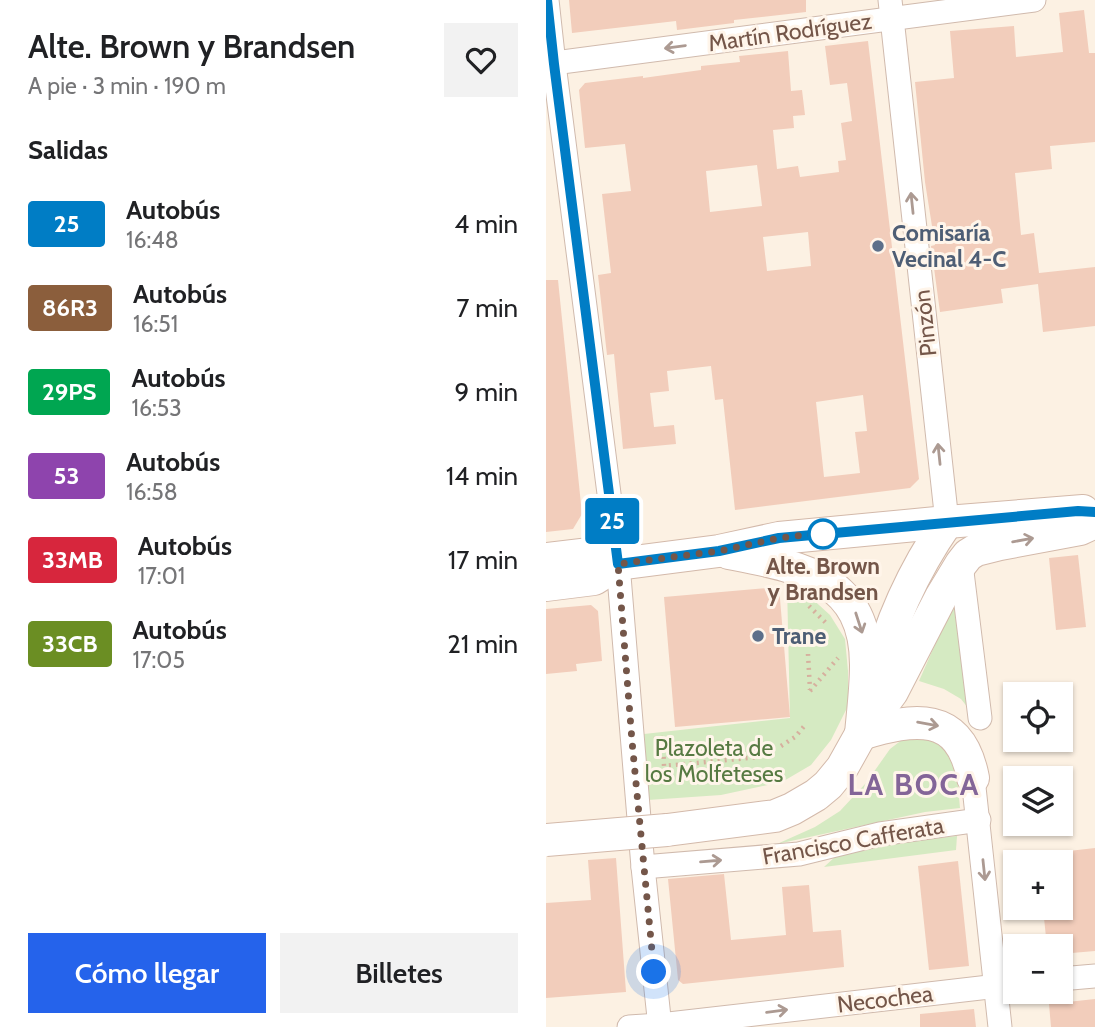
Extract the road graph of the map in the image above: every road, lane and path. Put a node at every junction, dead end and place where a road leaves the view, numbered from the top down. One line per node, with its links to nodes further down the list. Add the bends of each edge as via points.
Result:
1 (547, 0): 4 (street)
2 (1034, 0): 3 (street, Martín Rodríguez)
3 (891, 9): 4 (street, Martín Rodríguez, one-way to 4); 6 (street, Pinzón, one-way to 3)
4 (550, 64): 10 (street)
5 (1095, 512): 6 (main road)
6 (947, 522): 8 (main road, via 779,538); 19 (main road, via 907,588 891,627)
7 (1095, 522): 11 (main road, one-way to 7, via 976,550)
8 (719, 551): 10 (main road); 19 (main road, one-way to 19, via 811,574 850,604 861,626 866,663)
9 (546, 559): 10 (main road, via 590,554)
10 (618, 564): 12 (main road, via 594,579); 26 (street)
11 (961, 564): 17 (street); 19 (main road, via 892,692)
12 (546, 585)
13 (809, 606): 14 (path)
14 (832, 632)
15 (839, 649): 16 (path, via 840,656 810,691)
16 (808, 654)
17 (979, 718)
18 (806, 724): 21 (path)
19 (862, 734): 23 (main road, one-way to 23, via 907,723 940,727 957,739); 25 (main road, bridge, via 828,785 775,816)
20 (645, 740): 22 (path, via 663,738 664,766)
21 (782, 746)
22 (759, 757)
23 (974, 778): 24 (street)
24 (979, 820): 26 (street, Francisco Cafferata, one-way to 24, via 799,854 880,834); 27 (street, one-way to 27)
25 (546, 839)
26 (643, 867): 32 (street)
27 (1003, 967)
28 (1095, 976): 29 (street)
29 (1073, 978)
30 (1003, 985): 32 (street, Necochea, one-way to 30)
31 (1003, 1004): 34 (street)
32 (660, 1026): 33 (street, Necochea)
33 (629, 1027)
34 (1000, 1027)

